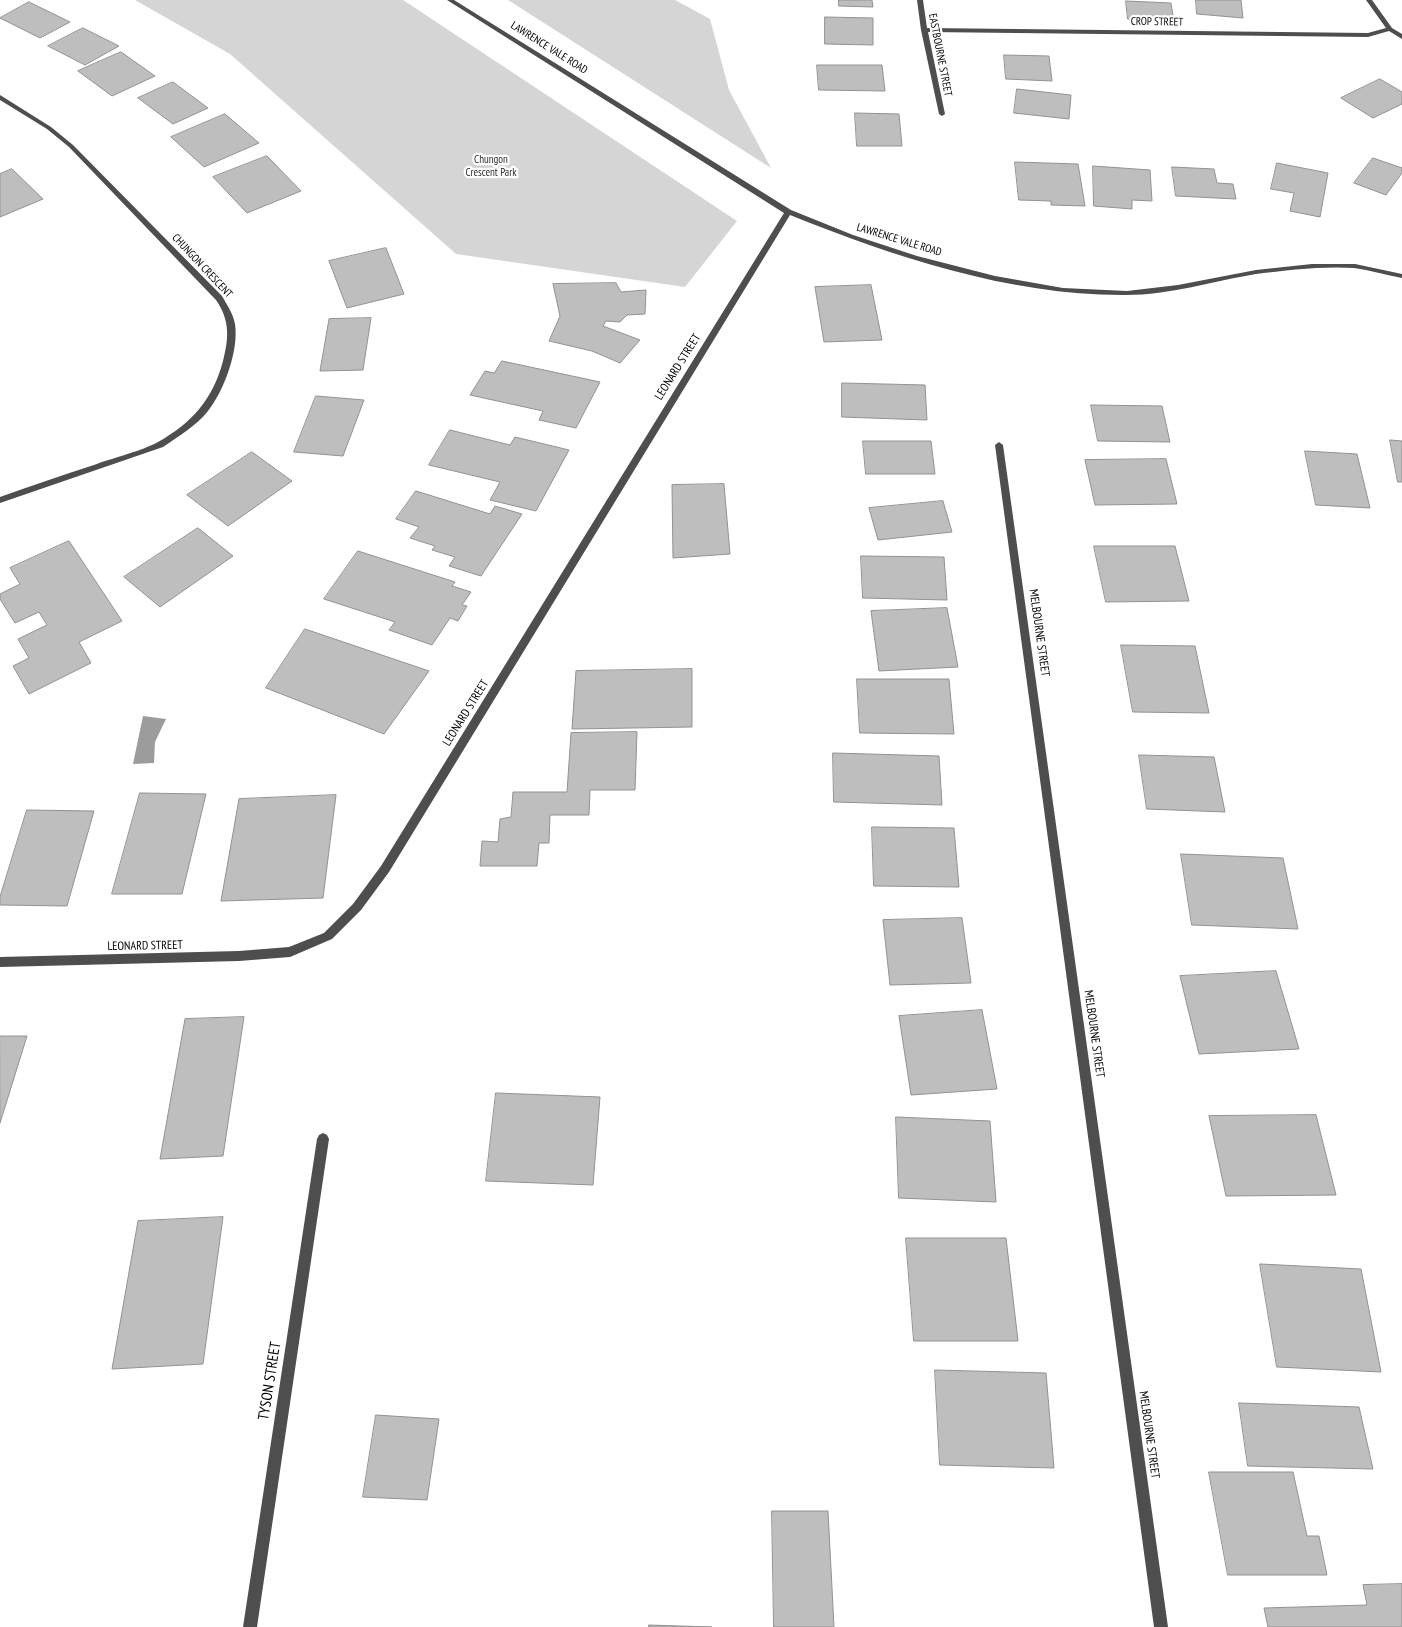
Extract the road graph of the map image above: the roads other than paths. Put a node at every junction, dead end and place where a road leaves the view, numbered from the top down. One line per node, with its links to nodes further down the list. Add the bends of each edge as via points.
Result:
1 (450, 0): 9 (street, LAWRENCE VALE ROAD)
2 (920, 0): 5 (street, EASTBOURNE STREET)
3 (1369, 0): 4 (street)
4 (1390, 29): 5 (street, CROP STREET, via 1368,35); 6 (street)
5 (924, 30): 8 (street, EASTBOURNE STREET)
6 (1402, 38)
7 (0, 97): 12 (street, CHUNGON CRESCENT, via 71,146 219,298 231,320 233,334 220,388 209,404 178,433 160,445)
8 (942, 114)
9 (788, 212): 10 (street, LAWRENCE VALE ROAD, via 915,258 995,278 1063,290 1126,293 1312,266 1355,266); 13 (street, LEONARD STREET, via 385,869 357,907 328,936 290,952)
10 (1402, 276)
11 (999, 445): 16 (street, MELBOURNE STREET)
12 (0, 500)
13 (0, 962)
14 (323, 1139): 15 (street, TYSON STREET)
15 (250, 1627)
16 (1161, 1627)

